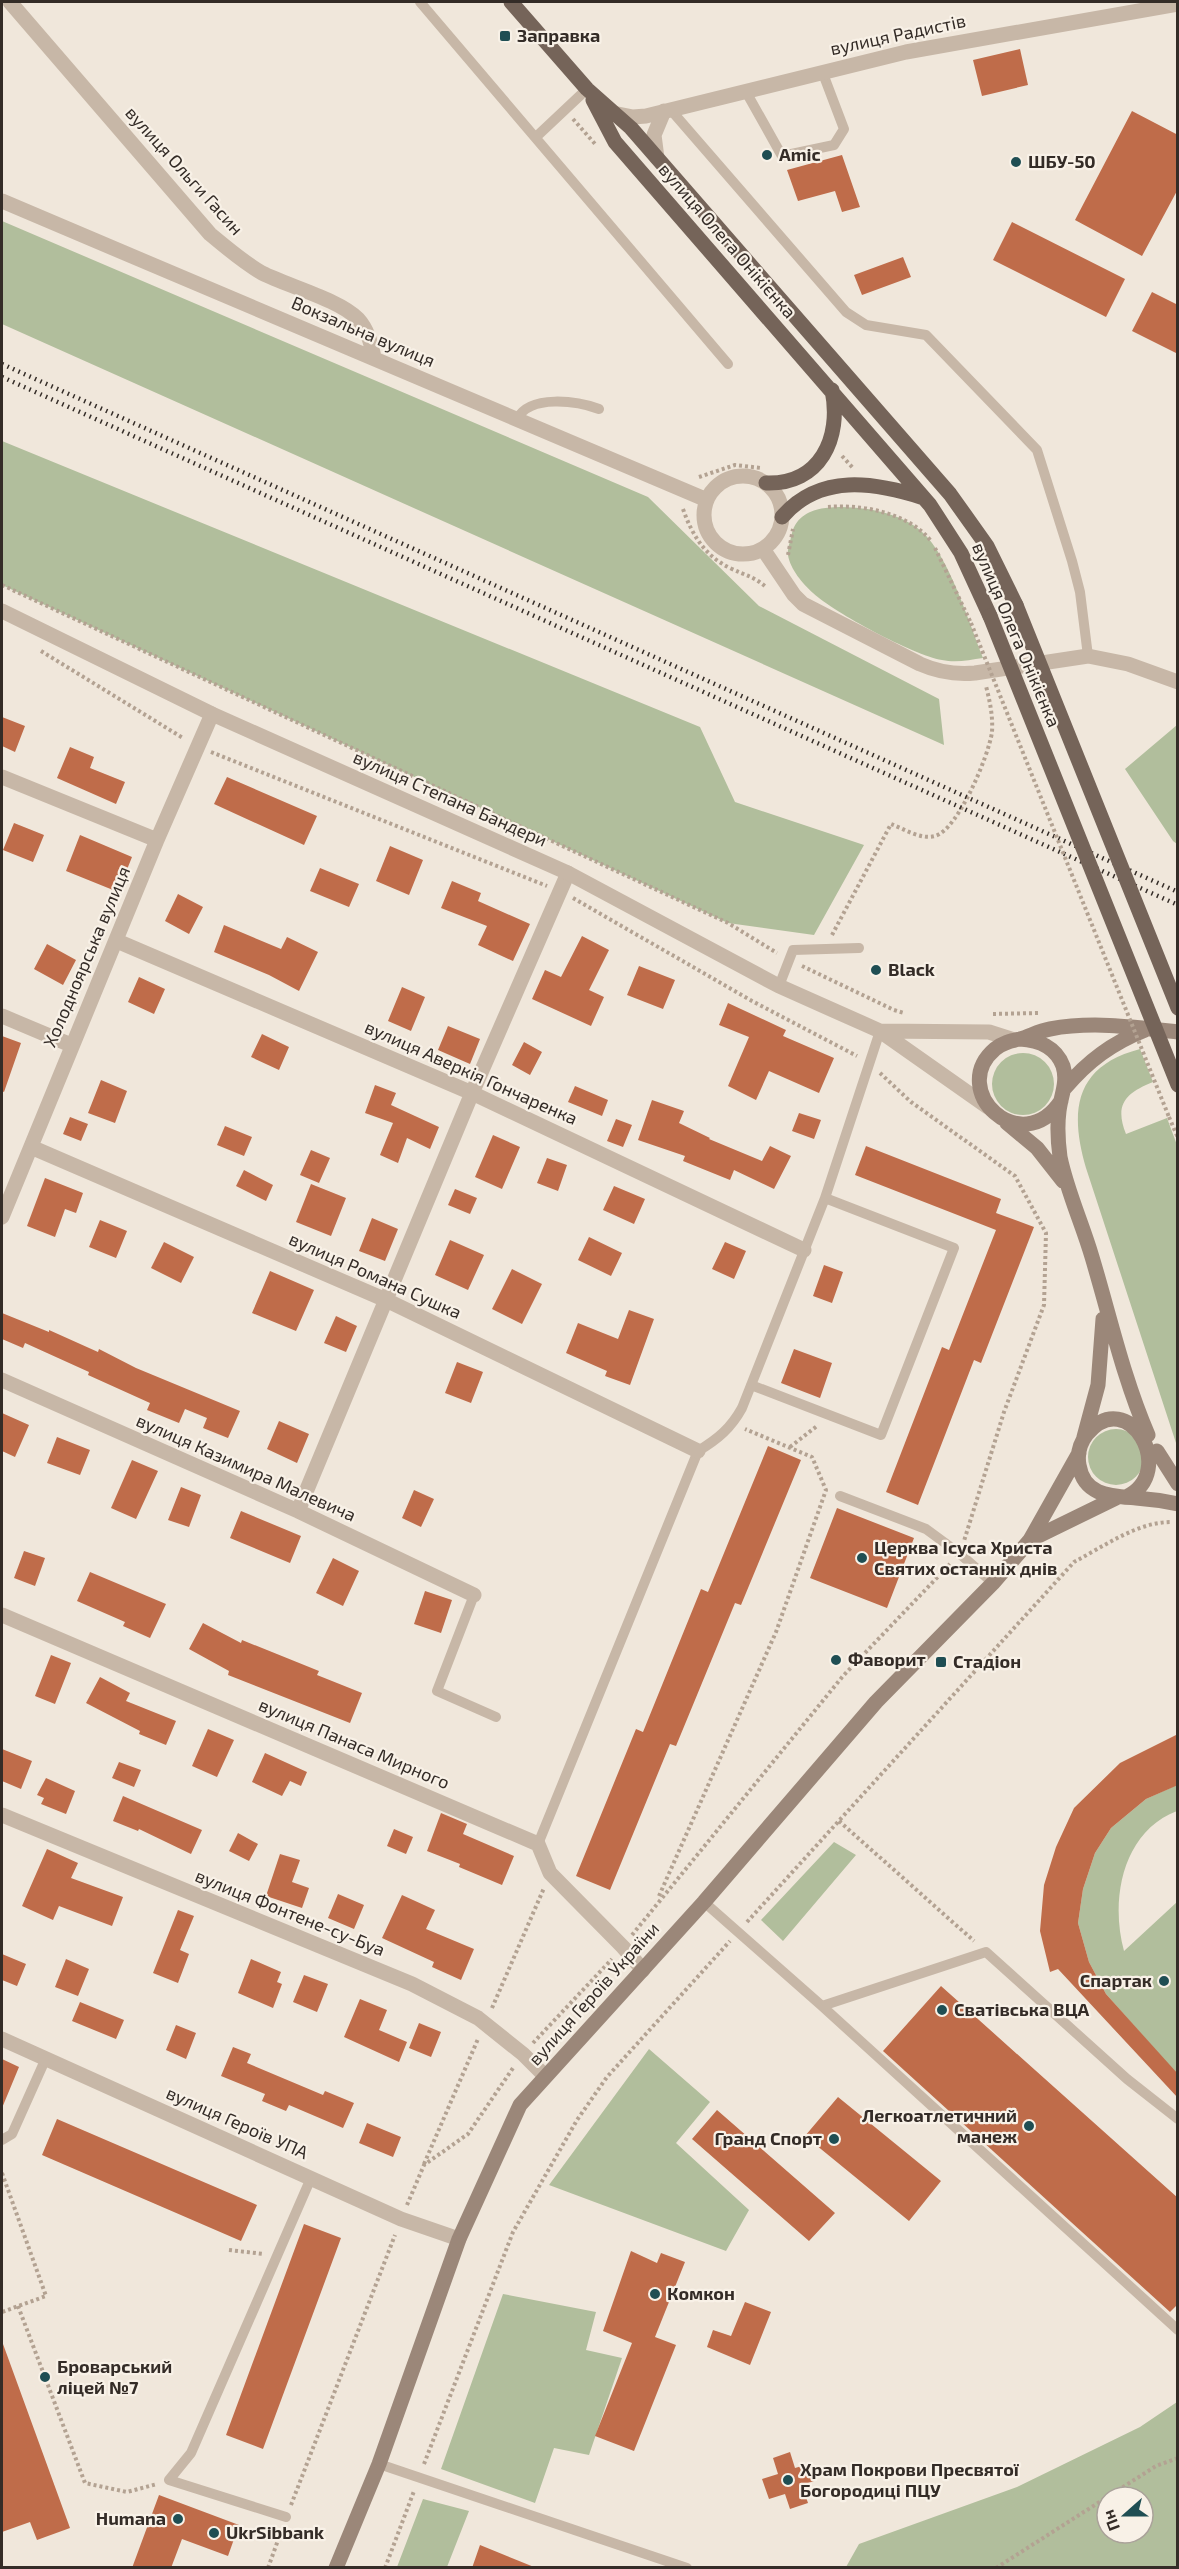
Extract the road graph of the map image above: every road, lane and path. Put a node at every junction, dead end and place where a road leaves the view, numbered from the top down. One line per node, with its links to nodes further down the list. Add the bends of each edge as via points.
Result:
1 (10, 2): 13 (street, вулиця Ольги Гасин, via 210,234 261,272 347,310 370,338)
2 (420, 2): 10 (lane)
3 (511, 2): 6 (main road, вулиця Олега Онікієнка)
4 (1178, 4): 5 (street, вулиця Радистів, via 986,36)
5 (822, 71): 7 (street, вулиця Радистів); 7 (lane, via 844,129 834,145 782,156)
6 (587, 90): 9 (main road, вулиця Олега Онікієнка); 10 (lane); 15 (main road, вулиця Олега Онікієнка, via 615,142)
7 (745, 90): 8 (street, вулиця Радистів)
8 (667, 110): 9 (street, вулиця Радистів, via 639,117); 11 (street, via 654,135); 31 (lane, via 852,318 875,327 926,335 1037,450 1080,592)
9 (613, 113): 11 (main road, вулиця Олега Онікієнка)
10 (536, 137): 14 (lane)
11 (657, 158): 45 (main road, вулиця Олега Онікієнка, bridge, via 956,501 987,546 1016,605)
12 (2, 201): 13 (street, Вокзальна вулиця)
13 (374, 357): 17 (street, Вокзальна вулиця)
14 (728, 364)
15 (832, 390): 20 (main road, via 832,431 820,460 797,478 777,484); 22 (main road, вулиця Олега Онікієнка)
16 (599, 409): 17 (lane, via 562,401 527,408)
17 (517, 419): 23 (street, Вокзальна вулиця)
18 (839, 453): 21 (path)
19 (698, 477): 20 (path, via 735,465 748,465)
20 (767, 477): 23 (street, via 736,477 719,485); 25 (street)
21 (860, 477)
22 (925, 498): 25 (main road, via 875,486 842,485 798,500); 58 (main road, вулиця Олега Онікієнка, bridge, via 961,553 990,616)
23 (707, 500): 26 (street, via 705,525 719,547 744,555)
24 (821, 508): 63 (path, bridge, via 873,510 896,518 921,530 936,550 971,623)
25 (789, 521): 26 (street); 27 (path)
26 (763, 549): 31 (street, via 803,604 939,671 975,673)
27 (788, 555)
28 (2, 585): 43 (path, via 728,923)
29 (2, 611): 34 (street, вулиця Степана Бандери)
30 (31, 645): 35 (path)
31 (1088, 656): 32 (street, via 1128,664)
32 (1178, 682)
33 (986, 686): 42 (path, via 991,703 990,741 979,773 953,822 943,833 930,837 891,824)
34 (212, 714): 35 (street, Холодноярська вулиця); 38 (street, вулиця Степана Бандери)
35 (198, 747): 37 (street, Холодноярська вулиця); 39 (path)
36 (2, 777): 37 (street)
37 (157, 840): 40 (street, Холодноярська вулиця)
38 (568, 873): 39 (street); 44 (street, вулиця Степана Бандери)
39 (560, 891): 57 (path, via 752,1001); 59 (street)
40 (117, 940): 56 (street, Холодноярська вулиця); 59 (street, вулиця Аверкія Гончаренка)
41 (859, 948): 42 (lane)
42 (825, 949): 43 (lane, via 793,950)
43 (789, 960): 44 (lane); 49 (path, via 894,1010)
44 (779, 986): 53 (street, вулиця Степана Бандери)
45 (1178, 1008)
46 (1042, 1013): 47 (path)
47 (983, 1014)
48 (1121, 1014): 50 (path)
49 (913, 1015)
50 (1132, 1015)
51 (2, 1016): 56 (street)
52 (1148, 1029): 54 (main road); 55 (main road, via 1079,1025); 60 (main road, via 1098,1055)
53 (879, 1030): 55 (street, вулиця Степана Бандери, via 989,1032); 57 (lane); 61 (street, вулиця Степана Бандери)
54 (1178, 1032)
55 (1017, 1039): 60 (main road, via 1031,1039 1050,1048 1062,1066); 61 (main road, via 995,1049 983,1066 980,1087)
56 (71, 1045): 64 (street, Холодноярська вулиця)
57 (869, 1062): 66 (lane); 86 (path, via 911,1102 1015,1176 1046,1233 1044,1305 1004,1412)
58 (1178, 1085)
59 (472, 1093): 68 (street, вулиця Аверкія Гончаренка); 70 (street)
60 (1063, 1094): 62 (main road, via 1048,1116 1030,1124); 65 (main road, via 1059,1152)
61 (988, 1107): 62 (main road)
62 (1002, 1119): 65 (main road, via 1044,1155)
63 (1178, 1138)
64 (31, 1147): 67 (street, Холодноярська вулиця); 70 (street, вулиця Романа Сушка)
65 (1071, 1194): 69 (main road)
66 (825, 1198): 68 (lane); 73 (lane, via 954,1248 881,1435)
67 (2, 1217)
68 (804, 1250): 72 (lane)
69 (1102, 1295): 75 (main road, via 1126,1377); 77 (main road, via 1100,1369)
70 (386, 1300): 78 (street, вулиця Романа Сушка); 83 (street)
71 (2, 1380): 83 (street, вулиця Казимира Малевича)
72 (751, 1385): 73 (lane); 74 (lane)
73 (830, 1416): 76 (path)
74 (733, 1425): 76 (path); 78 (lane)
75 (1151, 1440): 77 (main road, via 1133,1423 1113,1420 1094,1427); 79 (main road); 81 (main road, via 1156,1453 1154,1472 1143,1488)
76 (789, 1448): 94 (path, via 812,1457 826,1490 776,1632)
77 (1080, 1448): 81 (main road, via 1087,1484 1095,1491); 85 (main road, вулиця Героїв України)
78 (698, 1451): 93 (lane)
79 (1178, 1484)
80 (840, 1496): 86 (lane, via 926,1529)
81 (1121, 1497): 82 (main road); 85 (main road, вулиця Героїв України)
82 (1178, 1504)
83 (298, 1511): 88 (street, вулиця Казимира Малевича)
84 (1178, 1521): 92 (path, via 1139,1528 1074,1562)
85 (1030, 1540): 87 (main road, вулиця Героїв України)
86 (960, 1554): 87 (lane)
87 (993, 1583): 95 (main road, вулиця Героїв України, via 876,1702)
88 (474, 1595): 90 (lane, via 437,1691)
89 (2, 1615): 93 (street, вулиця Панаса Мирного)
90 (496, 1717)
91 (2, 1815): 102 (street, вулиця Фонтене-су-Буа, via 412,1984 478,2018)
92 (839, 1821): 96 (path); 97 (path)
93 (538, 1844): 98 (street, via 550,1873)
94 (657, 1901)
95 (704, 1902): 96 (lane); 98 (main road, вулиця Героїв України)
96 (738, 1932): 99 (lane); 115 (path, via 607,2077 577,2120 513,2232)
97 (986, 1952): 99 (lane); 103 (lane, via 1127,2079)
98 (643, 1970): 102 (main road, вулиця Героїв України)
99 (822, 2006): 112 (lane)
100 (2, 2039): 101 (street, вулиця Героїв УПА)
101 (46, 2058): 104 (lane, via 12,2134); 106 (street, вулиця Героїв УПА)
102 (545, 2076): 107 (main road, вулиця Героїв України, via 519,2105)
103 (1178, 2119)
104 (2, 2140)
105 (2, 2174): 110 (path, via 46,2296)
106 (311, 2178): 107 (street, вулиця Героїв УПА, via 401,2219); 109 (lane)
107 (459, 2239): 114 (main road, вулиця Героїв України)
108 (229, 2250): 109 (path)
109 (277, 2256): 116 (lane, via 191,2453)
110 (18, 2306): 111 (path); 116 (path, via 85,2483 127,2492)
111 (2, 2312)
112 (1178, 2330)
113 (1178, 2458): 121 (path, via 1156,2466)
114 (379, 2464): 115 (lane); 118 (main road, вулиця Героїв України)
115 (418, 2478): 119 (path); 120 (lane)
116 (169, 2480): 117 (lane)
117 (286, 2517)
118 (336, 2568)
119 (385, 2568)
120 (687, 2568)
121 (996, 2568)

